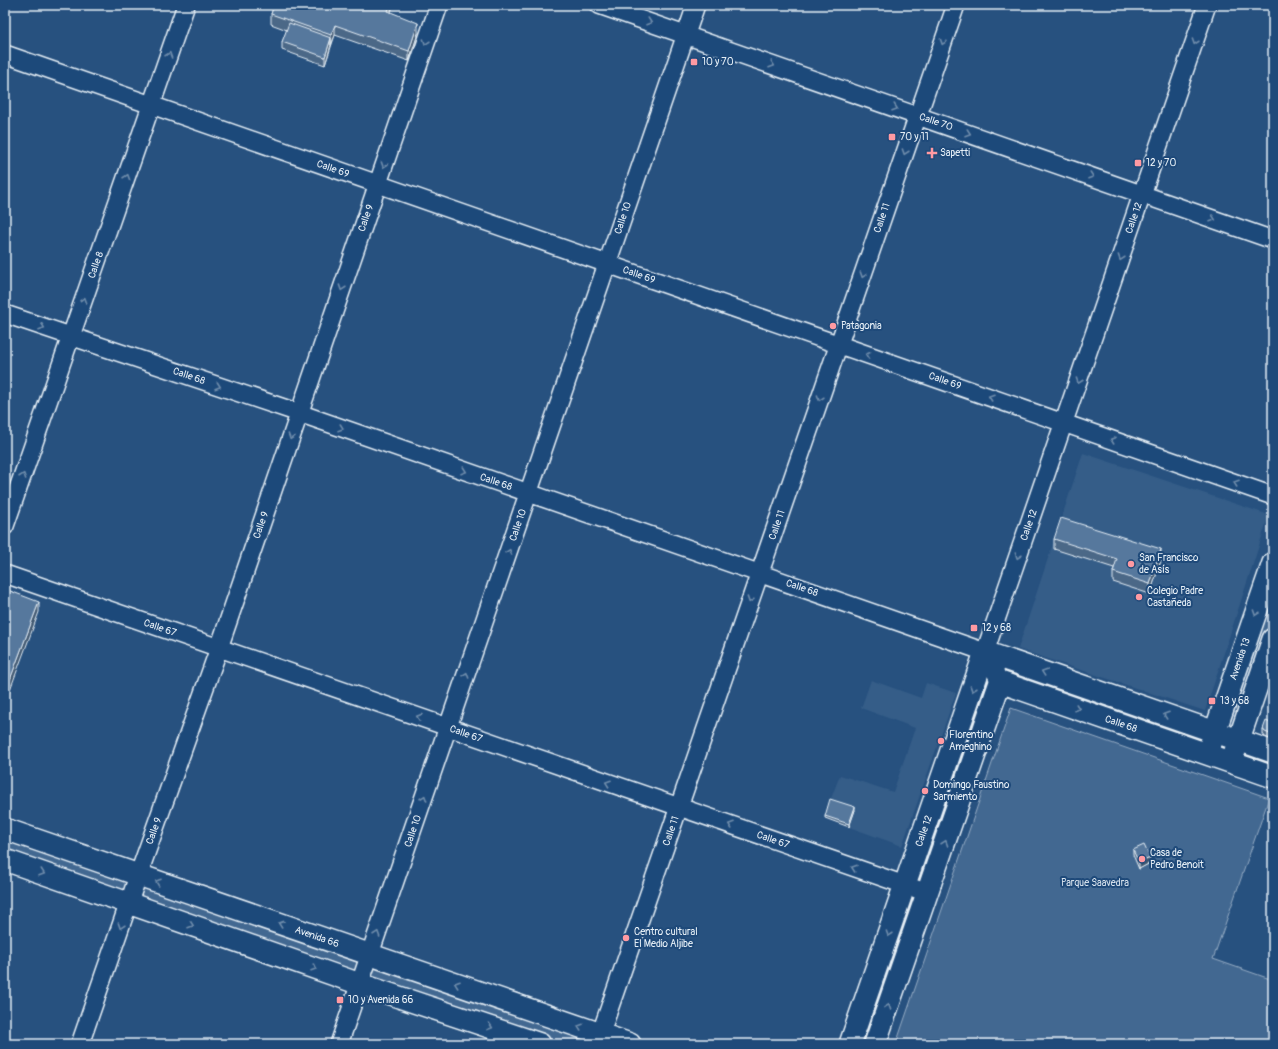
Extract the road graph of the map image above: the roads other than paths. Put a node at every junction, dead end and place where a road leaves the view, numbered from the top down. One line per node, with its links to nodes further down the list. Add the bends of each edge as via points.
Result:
1 (186, 5): 9 (street, Calle 8, one-way to 1)
2 (439, 5): 11 (street, Calle 9, one-way to 11)
3 (599, 5): 7 (street, Calle 70, one-way to 7)
4 (696, 5): 7 (street, Calle 10)
5 (956, 5): 10 (street, Calle 11, one-way to 10)
6 (1208, 5): 12 (street, Calle 12, one-way to 12)
7 (686, 35): 10 (street, Calle 70, one-way to 10); 14 (street, Calle 10)
8 (5, 54): 9 (street, Calle 69)
9 (152, 105): 11 (street, Calle 69); 16 (street, Calle 8, one-way to 9)
10 (918, 116): 12 (street, Calle 70, one-way to 12); 17 (street, Calle 11, one-way to 17)
11 (378, 184): 14 (street, Calle 69); 18 (street, Calle 9, one-way to 18)
12 (1143, 194): 13 (street, Calle 70, one-way to 13); 19 (street, Calle 12, one-way to 19)
13 (1273, 240)
14 (608, 264): 17 (street, Calle 69); 20 (street, Calle 10)
15 (5, 314): 16 (street, Calle 68, one-way to 16)
16 (71, 337): 18 (street, Calle 68, one-way to 18); 22 (street, Calle 8, one-way to 16)
17 (839, 345): 19 (street, Calle 69, one-way to 17); 25 (street, Calle 11, one-way to 25)
18 (299, 413): 20 (street, Calle 68, one-way to 20); 27 (street, Calle 9, one-way to 27)
19 (1064, 423): 21 (street, Calle 69, one-way to 19); 28 (street, Calle 12, one-way to 28)
20 (529, 493): 25 (street, Calle 68); 30 (street, Calle 10, one-way to 20)
21 (1273, 496)
22 (5, 526)
23 (1273, 563): 31 (main road, Avenida 13, one-way to 31)
24 (5, 574): 27 (street, Calle 67)
25 (760, 574): 28 (street, Calle 68); 37 (street, Calle 11, one-way to 37)
26 (1273, 639): 32 (main road)
27 (219, 648): 30 (street, Calle 67, one-way to 27); 40 (street, Calle 9)
28 (985, 652): 29 (street); 31 (main road, Calle 68, one-way to 28); 41 (main road, Calle 12, one-way to 41)
29 (1000, 682): 34 (main road, Calle 68, one-way to 34); 42 (main road, one-way to 29)
30 (448, 727): 37 (street, Calle 67, one-way to 30); 44 (street, Calle 10, one-way to 30)
31 (1215, 732): 32 (main road, Calle 68); 34 (main road, Avenida 13)
32 (1238, 740): 33 (main road, Calle 68); 35 (main road)
33 (1273, 752)
34 (1208, 754): 35 (main road, Calle 68)
35 (1231, 762): 36 (main road, Calle 68)
36 (1273, 777)
37 (679, 807): 41 (street, Calle 67, one-way to 37); 46 (street, Calle 11)
38 (5, 829): 40 (main road, Avenida 66)
39 (5, 860): 43 (main road, one-way to 43)
40 (138, 876): 43 (street, Calle 9); 44 (main road, Avenida 66, one-way to 40)
41 (905, 886): 42 (street, Calle 67); 51 (main road, Calle 12, one-way to 51)
42 (928, 893): 52 (main road, one-way to 42)
43 (129, 904): 45 (main road, one-way to 45); 47 (street, Calle 9, one-way to 47)
44 (370, 955): 45 (street, Calle 10); 46 (main road, Avenida 66, one-way to 44)
45 (360, 984): 48 (street, Calle 10); 49 (main road, one-way to 49)
46 (598, 1039): 50 (main road, Avenida 66)
47 (80, 1044)
48 (339, 1044)
49 (540, 1044)
50 (630, 1044)
51 (850, 1044)
52 (875, 1044)

